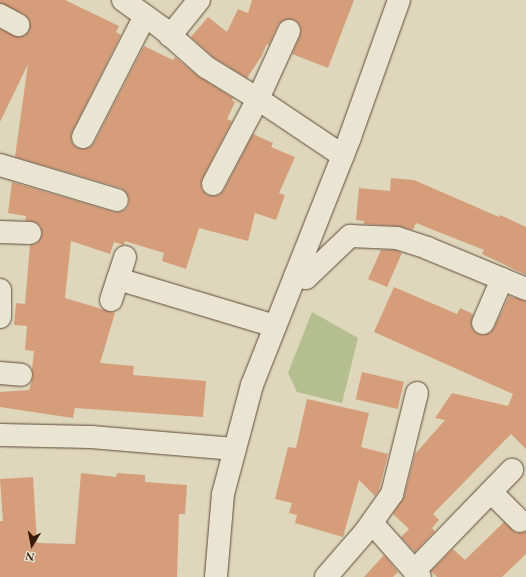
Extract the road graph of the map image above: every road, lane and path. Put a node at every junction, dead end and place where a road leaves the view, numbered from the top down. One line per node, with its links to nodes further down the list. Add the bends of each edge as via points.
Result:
1 (123, 0): 4 (street)
2 (199, 0): 6 (street)
3 (399, 0): 9 (street)
4 (145, 16): 6 (street); 8 (street)
5 (289, 31): 7 (street)
6 (170, 36): 7 (street, via 206,67)
7 (258, 99): 9 (street); 11 (street)
8 (83, 137)
9 (343, 156): 16 (street)
10 (0, 165): 12 (street)
11 (213, 184)
12 (117, 200)
13 (0, 232): 14 (street)
14 (30, 234)
15 (125, 257): 17 (street)
16 (295, 276): 18 (street, via 306,278 350,236 397,238); 24 (street)
17 (118, 279): 21 (street); 24 (street)
18 (502, 279): 19 (street); 23 (street)
19 (526, 289)
20 (0, 290): 22 (street)
21 (111, 300)
22 (0, 317)
23 (483, 322)
24 (275, 326): 27 (street, via 252,385)
25 (417, 393): 31 (street, via 392,494)
26 (0, 434): 27 (street, via 91,437)
27 (235, 449): 33 (street, via 223,494)
28 (512, 470): 29 (street)
29 (491, 492): 30 (street); 32 (street)
30 (520, 521)
31 (372, 523): 32 (street); 34 (street)
32 (417, 574)
33 (216, 577)
34 (326, 577)

